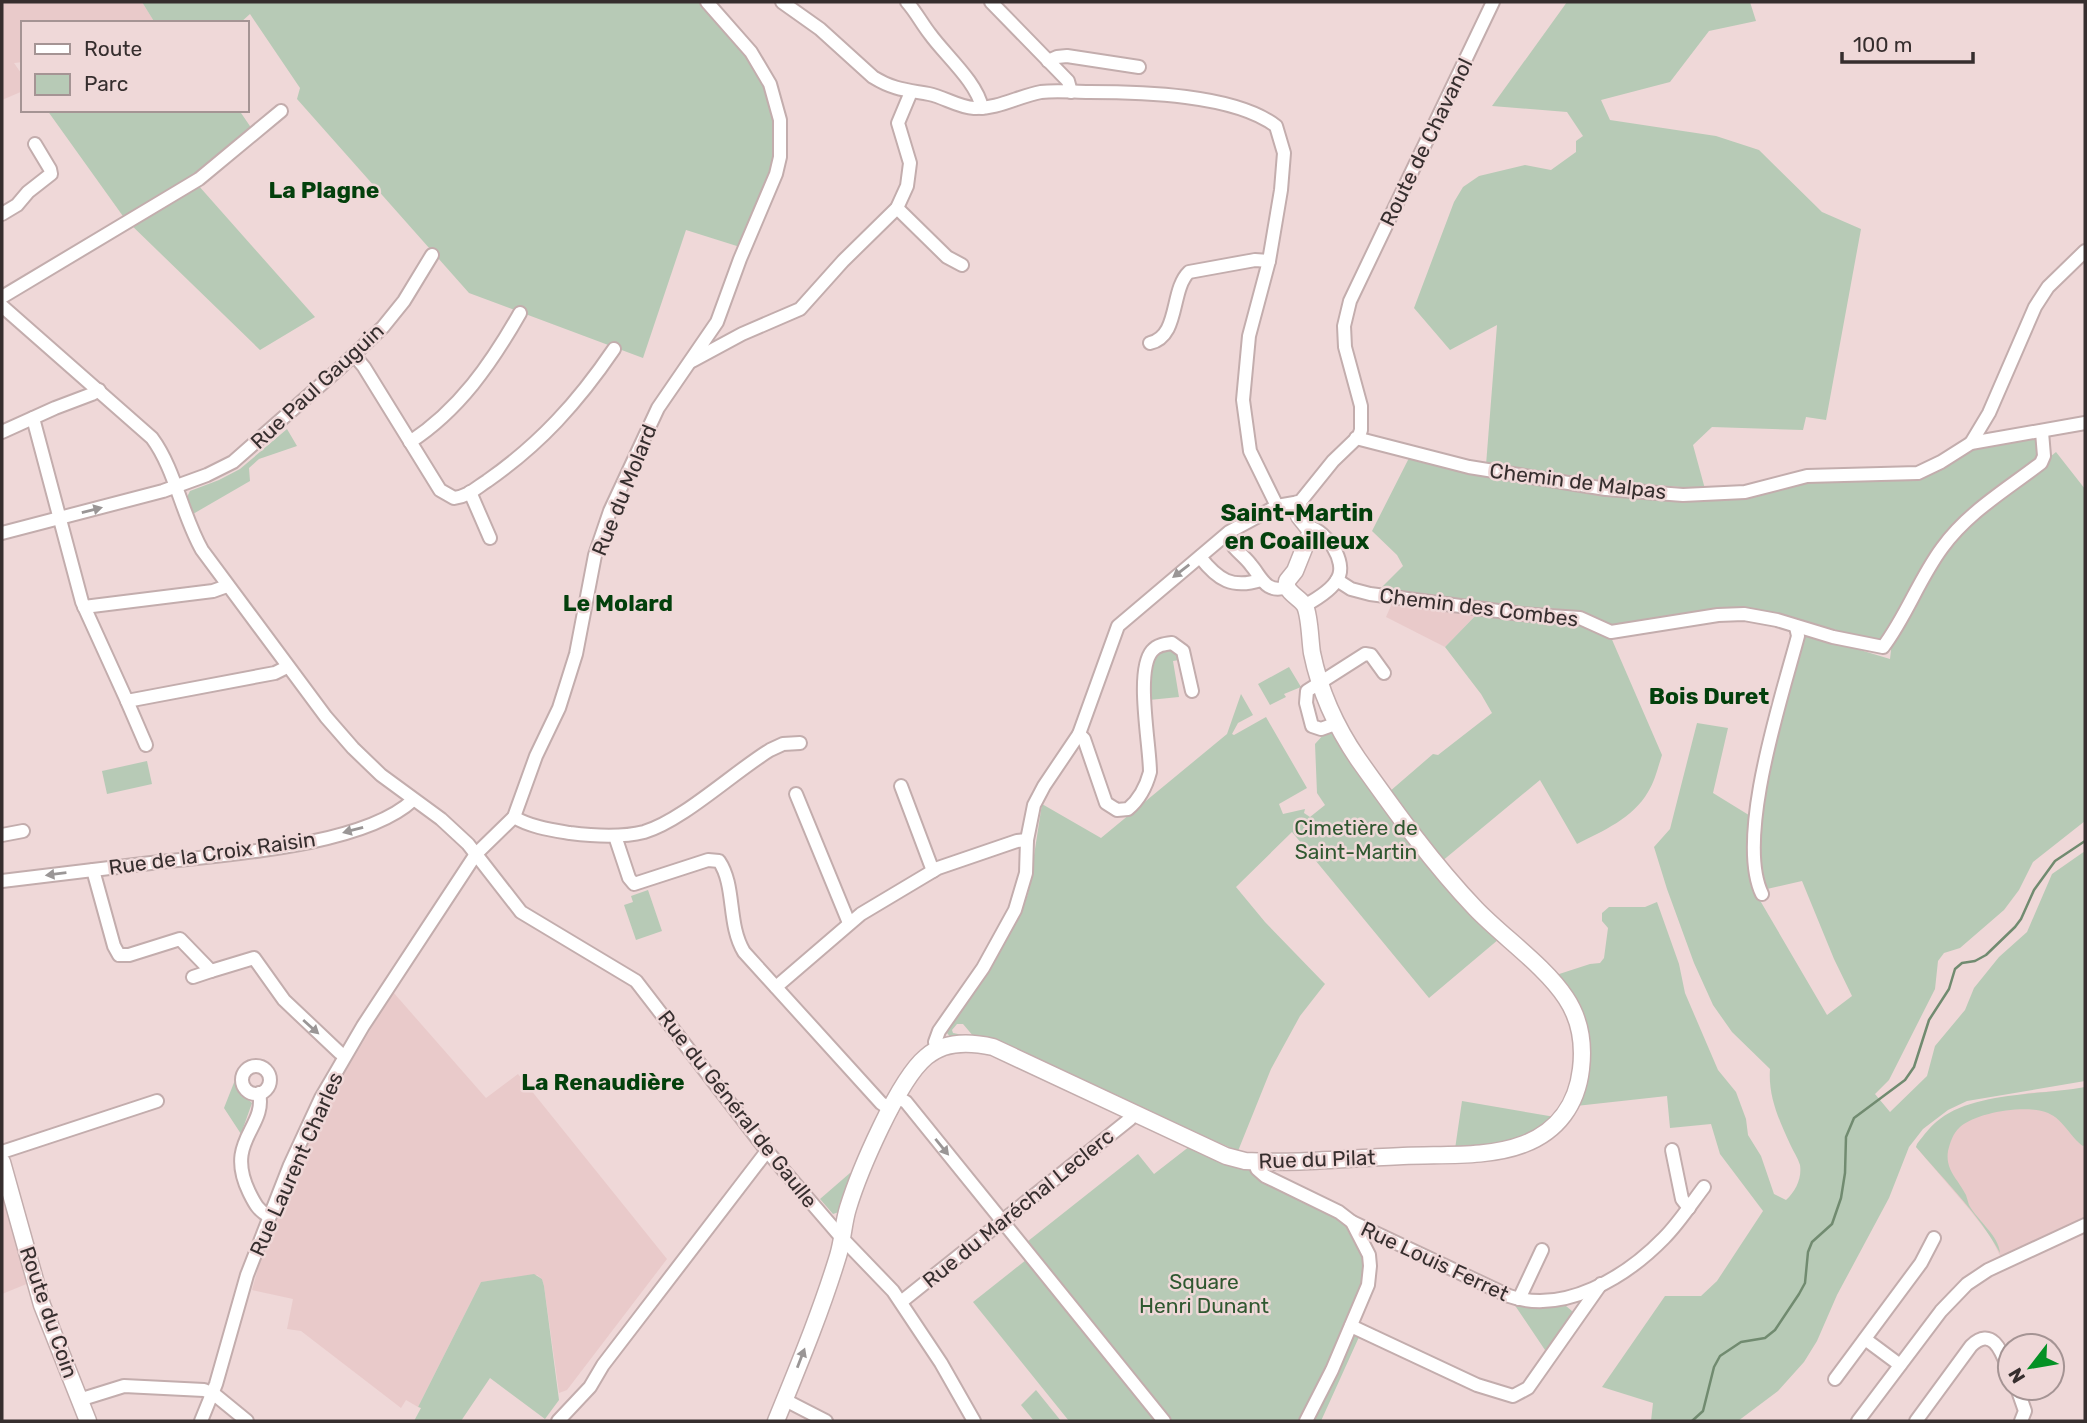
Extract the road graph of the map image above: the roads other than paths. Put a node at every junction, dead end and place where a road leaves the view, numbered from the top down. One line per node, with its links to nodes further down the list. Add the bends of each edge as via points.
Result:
1 (708, 2): 26 (street, Rue du Molard, via 762,68 776,102 781,139 776,174 720,313)
2 (782, 2): 10 (street, via 873,77)
3 (907, 2): 11 (street, via 964,75)
4 (990, 2): 6 (street)
5 (1493, 2): 32 (street, Route de Chavanol, via 1346,314 1347,360 1362,414)
6 (1048, 61): 7 (street, via 1066,56); 8 (street); 9 (street, via 1068,81)
7 (1139, 68)
8 (1049, 92): 9 (street); 11 (street)
9 (1071, 92): 18 (street, via 1173,94 1247,111 1276,126 1284,166)
10 (911, 93): 11 (street, via 928,93); 14 (street, via 898,123 911,163)
11 (982, 108)
12 (281, 111): 20 (street, via 199,179)
13 (35, 144): 15 (street, via 51,174)
14 (897, 208): 19 (street, via 947,257); 26 (street, via 800,309)
15 (2, 214)
16 (2085, 251): 34 (street, via 2048,287 2035,307 1989,413)
17 (432, 255): 25 (street, Rue Paul Gauguin, via 404,301)
18 (1269, 261): 23 (street, via 1189,272 1164,335); 38 (street, via 1249,336 1243,400 1250,451)
19 (962, 265)
20 (2, 297)
21 (2, 306): 27 (street, Rue du Général de Gaulle)
22 (520, 313): 33 (street, via 480,378)
23 (1150, 343)
24 (614, 349): 36 (street, via 552,428)
25 (354, 355): 33 (street); 35 (street, Rue Paul Gauguin, via 238,458)
26 (691, 360): 64 (street, Rue du Molard, via 658,408 610,511 595,555 576,654)
27 (99, 390): 28 (street); 35 (street, Rue du Général de Gaulle, via 152,438)
28 (33, 418): 30 (street); 39 (street)
29 (2085, 423): 31 (street, Chemin de Malpas)
30 (2, 432)
31 (2042, 432): 34 (street, Chemin de Malpas); 51 (street, Chemin des Combes, via 2043,460 1957,528 1926,571 1883,647)
32 (1356, 438): 34 (street, Chemin de Malpas, via 1469,467 1683,495 1745,492 1807,475 1918,473); 37 (street)
33 (410, 442): 36 (street, via 445,495 461,497)
34 (1971, 443)
35 (175, 487): 39 (street, Rue Paul Gauguin, one-way to 35); 47 (street, Rue du Général de Gaulle, via 193,535)
36 (471, 492): 42 (street)
37 (1298, 504): 38 (street); 40 (main road, via 1298,516)
38 (1277, 506): 44 (street, via 1229,532)
39 (59, 518): 41 (street, Rue Paul Gauguin); 50 (street)
40 (1309, 527): 46 (street, via 1323,533 1334,547); 48 (main road, via 1308,541)
41 (2, 533)
42 (490, 538)
43 (1233, 553): 45 (street, via 1251,565)
44 (1200, 557): 45 (street, via 1224,581); 58 (street, one-way to 58, via 1118,626)
45 (1261, 580): 48 (street, via 1268,587)
46 (1338, 580): 49 (street); 51 (street, Chemin des Combes, via 1370,594 1580,618 1611,632 1734,614)
47 (227, 586): 50 (street); 52 (street, Rue du Général de Gaulle)
48 (1287, 587): 49 (main road)
49 (1304, 606): 54 (main road, Rue du Pilat)
50 (84, 607): 56 (street)
51 (1796, 627): 73 (street, via 1798,636 1755,815 1756,866)
52 (288, 667): 56 (street); 63 (street, Rue du Général de Gaulle, via 353,748)
53 (1384, 673): 54 (street, via 1371,655 1365,654)
54 (1320, 683): 57 (main road, Rue du Pilat); 57 (street, via 1307,691 1310,722 1314,729)
55 (1192, 691): 58 (street, via 1183,651 1171,643 1152,650 1143,681 1150,772 1140,797 1128,809 1117,810 1106,803)
56 (127, 701): 60 (street)
57 (1335, 724): 87 (main road, Rue du Pilat, via 1447,877 1566,998 1583,1045 1580,1076 1573,1103 1562,1119 1509,1149)
58 (1079, 734): 68 (street, via 1034,805)
59 (800, 743): 67 (street, via 769,750 652,829)
60 (146, 745)
61 (901, 786): 71 (street)
62 (796, 794): 74 (street)
63 (413, 800): 69 (street, Rue du Général de Gaulle, via 455,831); 70 (street, Rue de la Croix Raisin, one-way to 70, via 360,829 280,848)
64 (514, 817): 67 (street, via 552,830); 69 (street, Rue du Molard)
65 (23, 831): 66 (street)
66 (2, 835)
67 (615, 836): 77 (street, via 634,884 708,860 719,861 740,945)
68 (1027, 840): 71 (street); 78 (street, via 1026,873 1015,911 939,1031)
69 (475, 854): 85 (street, Rue du Général de Gaulle, via 521,912 636,981); 91 (street, Rue Laurent Charles, via 341,1061)
70 (93, 870): 72 (street, Rue de la Croix Raisin, one-way to 72); 75 (street, via 119,955 180,939)
71 (933, 871): 74 (street)
72 (2, 881)
73 (1762, 894)
74 (849, 923): 77 (street)
75 (211, 971): 76 (street); 79 (street, one-way to 79, via 254,958 284,1000)
76 (193, 977)
77 (776, 986): 82 (street, via 881,1102)
78 (937, 1049): 82 (main road, via 918,1065); 83 (main road, Rue du Pilat, via 969,1044 993,1047)
79 (340, 1053)
80 (259, 1093): 91 (street, via 260,1104 240,1166 256,1205)
81 (157, 1101): 86 (street)
82 (894, 1103): 92 (street, one-way to 92, via 906,1102); 95 (main road, via 853,1195)
83 (1134, 1113): 87 (main road, Rue du Pilat, via 1226,1156); 92 (street, Rue du Maréchal Leclerc)
84 (1672, 1150): 90 (street, via 1682,1199)
85 (767, 1151): 95 (street, Rue du Général de Gaulle); 120 (street, via 595,1381)
86 (2, 1152)
87 (1254, 1161): 93 (street, Rue Louis Ferret, via 1265,1176)
88 (2, 1162): 111 (main road, Route du Coin, via 42,1305)
89 (1704, 1187): 90 (street, Rue Louis Ferret)
90 (1689, 1209): 100 (street, Rue Louis Ferret, via 1647,1254)
91 (269, 1216): 110 (street, Rue Laurent Charles, via 244,1285)
92 (1002, 1222): 103 (street, Rue du Maréchal Leclerc); 114 (street)
93 (1352, 1222): 97 (street, Rue Louis Ferret); 99 (street)
94 (2085, 1225): 108 (street, via 1976,1276)
95 (841, 1237): 103 (street, Rue du Général de Gaulle); 112 (main road, one-way to 95, via 829,1283)
96 (1934, 1238): 106 (street, via 1921,1264)
97 (1389, 1239): 99 (street); 102 (street, Rue Louis Ferret)
98 (1542, 1250): 102 (street, Rue Louis Ferret)
99 (1369, 1255): 105 (street, via 1368,1285)
100 (1601, 1284): 101 (street, Rue Louis Ferret); 104 (street)
101 (1566, 1298): 102 (street, Rue Louis Ferret); 104 (street)
102 (1519, 1300)
103 (901, 1302): 123 (street, Rue du Général de Gaulle)
104 (1577, 1318): 105 (street, via 1528,1388 1513,1396 1477,1385)
105 (1351, 1326): 124 (street)
106 (1865, 1339): 108 (street); 109 (street)
107 (1996, 1343): 116 (street, via 1979,1340 1971,1346)
108 (1900, 1364): 115 (street)
109 (1835, 1380)
110 (214, 1394): 111 (street, via 198,1389 124,1386); 118 (street, Rue Laurent Charles); 119 (street)
111 (79, 1400): 117 (main road, Route du Coin)
112 (785, 1400): 121 (main road); 122 (street)
113 (2022, 1402): 125 (street, via 2025,1411)
114 (1156, 1418)
115 (1863, 1419)
116 (1920, 1420)
117 (88, 1421)
118 (201, 1421)
119 (247, 1421)
120 (558, 1421)
121 (776, 1421)
122 (826, 1421)
123 (974, 1421)
124 (1306, 1421)
125 (2021, 1421)

